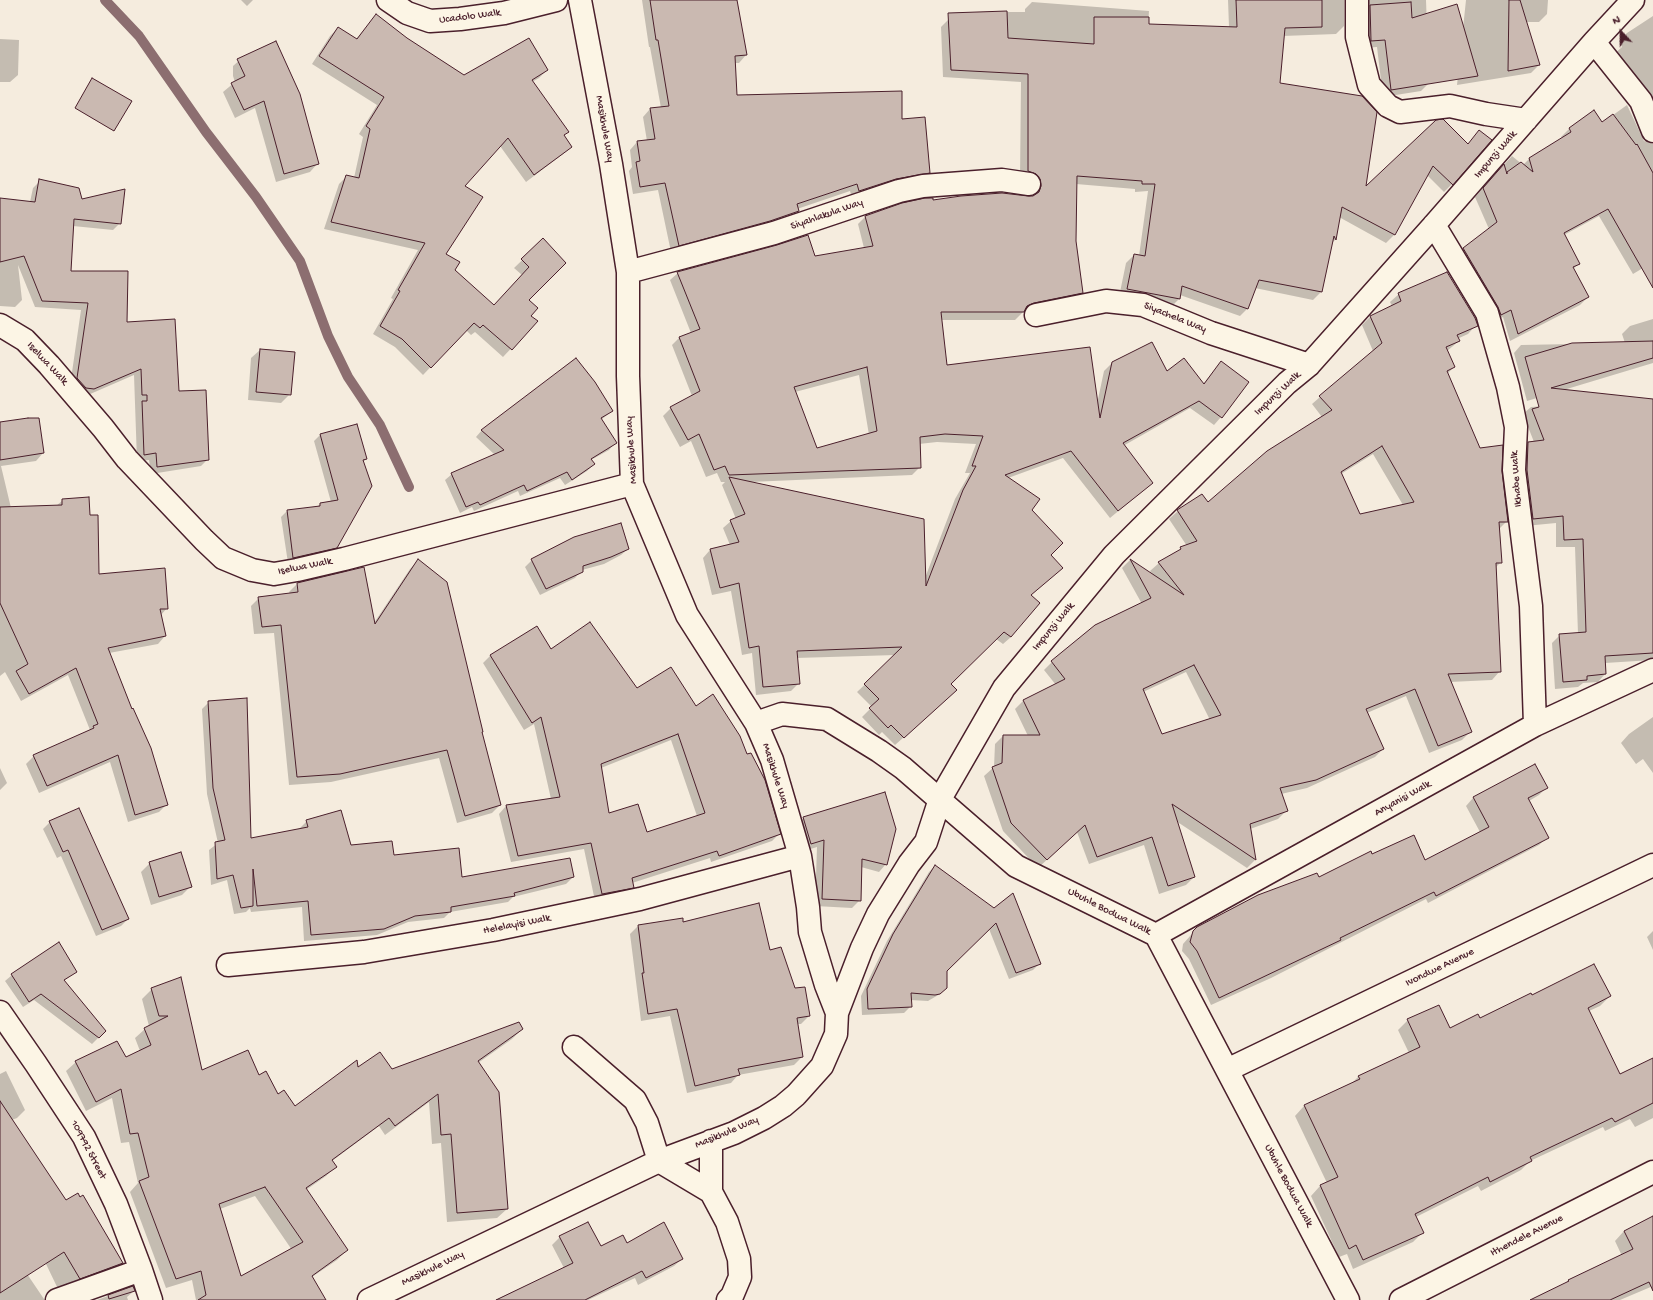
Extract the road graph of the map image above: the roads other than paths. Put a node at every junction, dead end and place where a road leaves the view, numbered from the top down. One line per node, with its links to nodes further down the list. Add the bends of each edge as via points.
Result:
1 (388, 0): 2 (street, Ucadolo Walk, via 407,13 430,21 504,13)
2 (556, 0)
3 (580, 0): 11 (street, Masikhule Way)
4 (1357, 0): 7 (street, via 1357,37 1369,85 1388,106 1400,112 1450,106)
5 (1633, 0): 6 (street, Impunzi Walk)
6 (1594, 42): 7 (street, Impunzi Walk); 8 (street, via 1641,101)
7 (1526, 120): 10 (street, Impunzi Walk)
8 (1653, 131)
9 (1029, 184): 11 (street, Siyahlakula Way, via 1002,180 923,186 899,191 774,233)
10 (1434, 225): 14 (street, Impunzi Walk); 18 (street, Ikhabe Walk, via 1487,314 1508,387 1516,427 1514,470 1531,606)
11 (628, 272): 15 (street, Masikhule Way)
12 (1036, 315): 14 (street, Siyachela Way, via 1106,301 1143,304 1211,333)
13 (0, 324): 15 (street, Iselwa Walk, via 25,340 49,365 127,459 204,540 223,558 252,570 274,574 312,567)
14 (1310, 365): 19 (street, Impunzi Walk, via 1287,383 1114,555 1004,688)
15 (632, 484): 17 (street, Masikhule Way, via 687,614)
16 (1653, 670): 18 (street, Anyanisi Walk)
17 (756, 723): 19 (street, Ubuhle Bodwa Walk, via 782,714 827,719 885,755); 20 (street, Masikhule Way, via 772,760)
18 (1535, 725): 22 (street, Anyanisi Walk)
19 (940, 799): 22 (street, Ubuhle Bodwa Walk, via 1016,866); 25 (street, Impunzi Walk, via 926,842 878,914)
20 (800, 856): 23 (street, Helelayisi Walk, via 640,899 493,930 364,952); 25 (street, Masikhule Way, via 810,932)
21 (1653, 865): 27 (street, Ivondwe Avenue)
22 (1156, 935): 27 (street, Ubuhle Bodwa Walk)
23 (228, 965)
24 (0, 1012): 32 (street, 109792 Street, via 84,1138 116,1204)
25 (837, 1013): 28 (street, Masikhule Way, via 836,1034 822,1066 796,1095 764,1118)
26 (574, 1047): 29 (street, via 635,1100 647,1123)
27 (1228, 1070): 37 (street, Ubuhle Bodwa Walk)
28 (711, 1141): 29 (street, Masikhule Way); 31 (street)
29 (659, 1161): 31 (street); 35 (street, Masikhule Way)
30 (1653, 1172): 38 (street, Ithendele Avenue)
31 (711, 1192): 36 (street, via 727,1222 739,1259 740,1277)
32 (141, 1270): 33 (street); 34 (street, 109792 Street)
33 (57, 1300)
34 (151, 1300)
35 (369, 1300)
36 (728, 1300)
37 (1348, 1300)
38 (1401, 1300)

